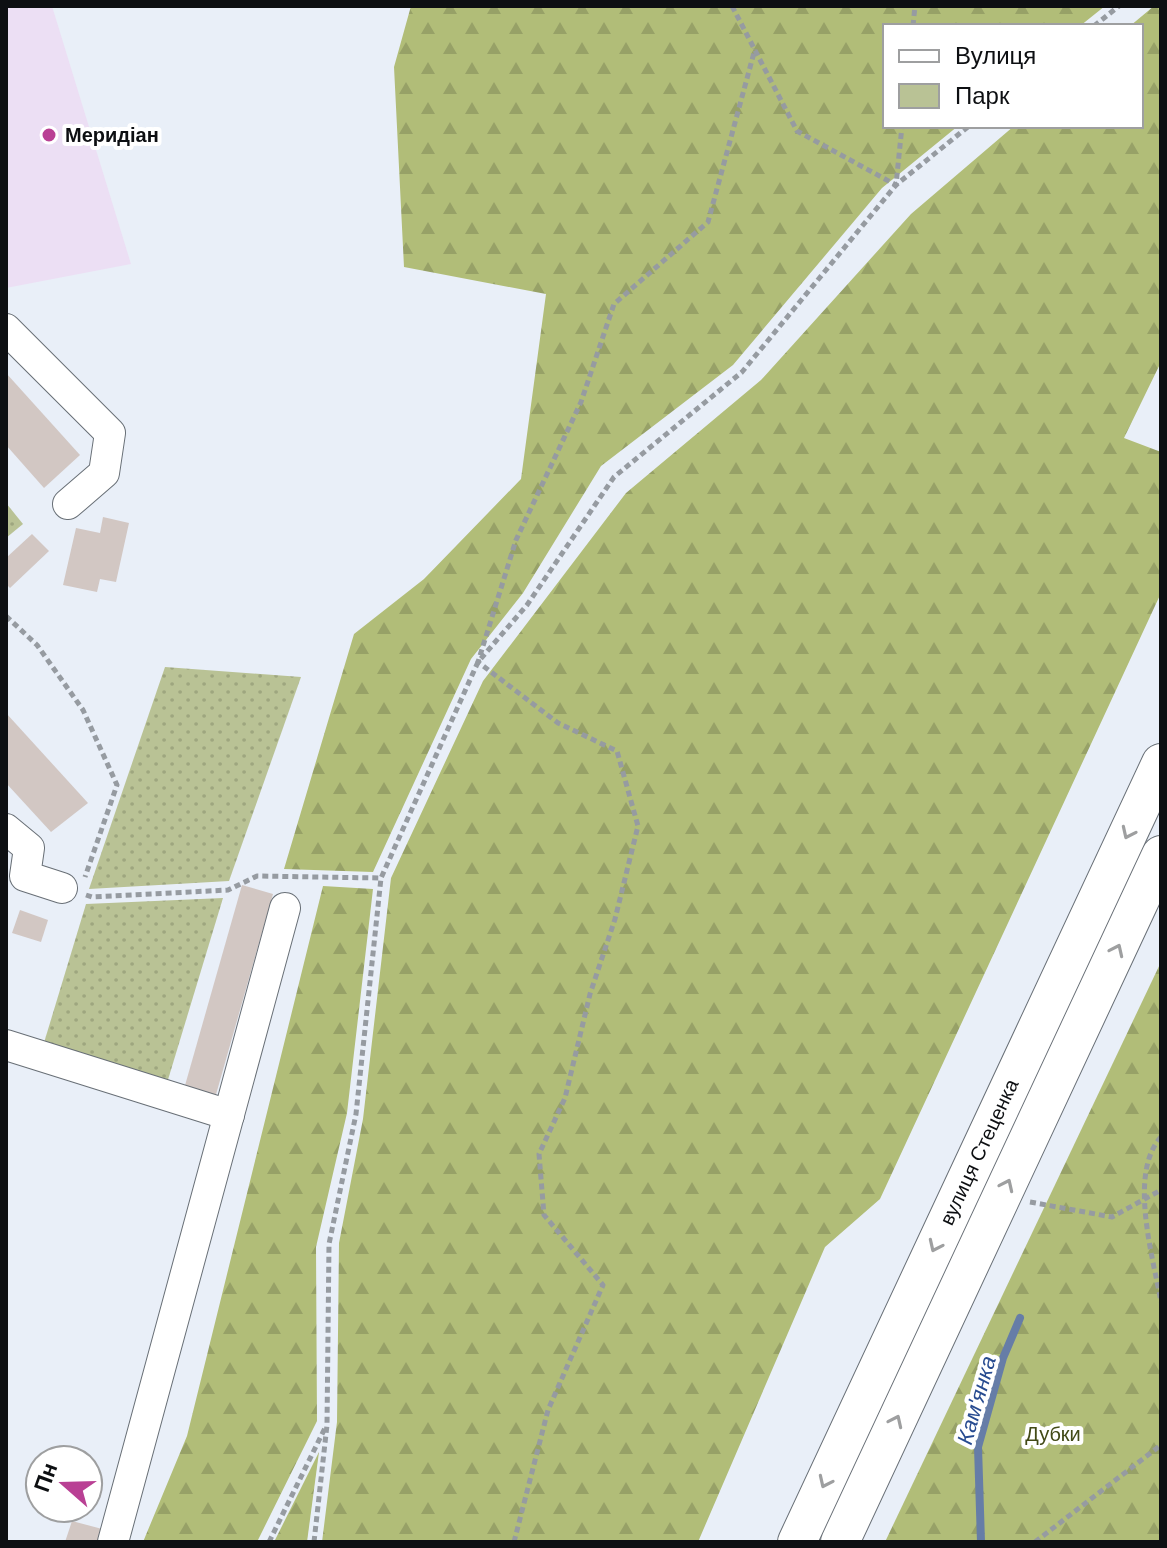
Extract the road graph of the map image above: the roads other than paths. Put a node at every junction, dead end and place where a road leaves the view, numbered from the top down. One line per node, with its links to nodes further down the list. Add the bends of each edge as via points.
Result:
1 (6, 329): 2 (lane, via 110,433 104,473)
2 (68, 504)
3 (1161, 763): 11 (main road, вулиця Стеценка, one-way to 11)
4 (6, 829): 6 (lane, via 29,848 25,876)
5 (1161, 855): 12 (main road, вулиця Стеценка, one-way to 5)
6 (71, 890)
7 (285, 908): 9 (lane)
8 (6, 1045): 9 (lane)
9 (229, 1115): 10 (lane)
10 (113, 1542)
11 (797, 1542)
12 (840, 1542)

